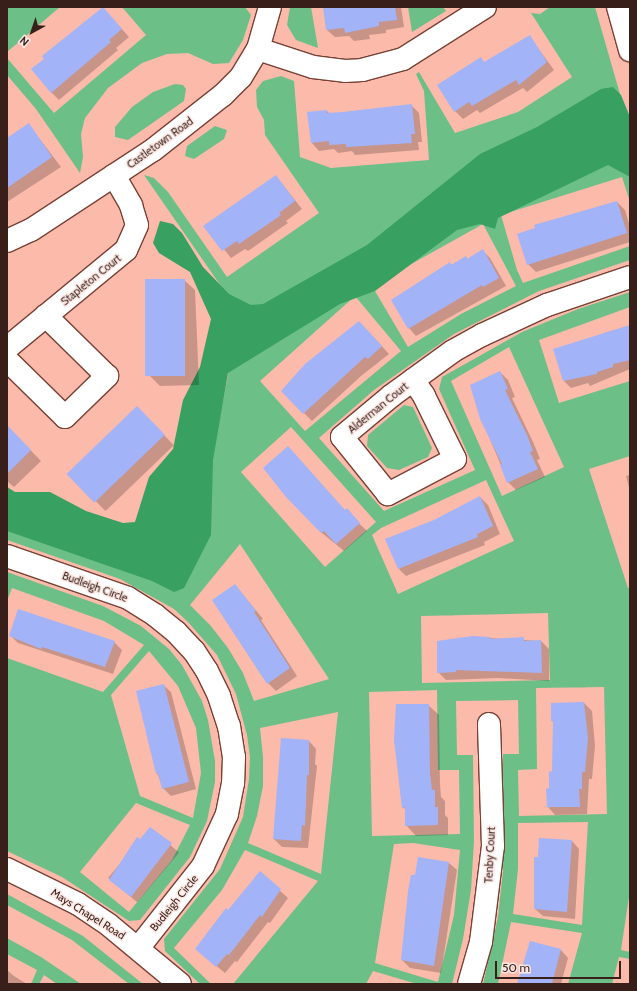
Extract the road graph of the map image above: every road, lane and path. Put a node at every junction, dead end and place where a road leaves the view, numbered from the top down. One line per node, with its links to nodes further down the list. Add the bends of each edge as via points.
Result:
1 (270, 7): 4 (street, Castletown Road)
2 (485, 7): 4 (street, via 403,59 362,70 321,68)
3 (618, 7): 5 (street)
4 (258, 49): 6 (street, Castletown Road, via 241,77 223,95 153,150)
5 (630, 50)
6 (114, 175): 7 (street, Castletown Road, via 31,230); 9 (street, Stapleton Court, via 131,205 137,224 134,237 116,262)
7 (7, 241)
8 (630, 277): 12 (street, Alderman Court, via 547,305 511,321 453,352)
9 (46, 316): 10 (street, Stapleton Court); 11 (street, via 107,376 65,418)
10 (7, 348)
11 (7, 360)
12 (413, 380): 12 (street, Alderman Court, via 424,396 455,460 388,494 342,437)
13 (7, 556): 16 (street, Budleigh Circle, via 128,598 155,615 194,651 208,671 219,696 229,726 234,757 233,783 227,814 203,866)
14 (489, 724): 18 (street, Tenby Court, via 493,846 481,942)
15 (7, 869): 16 (street, Mays Chapel Road, via 78,904)
16 (139, 947): 17 (street, Mays Chapel Road)
17 (180, 984)
18 (469, 984)

